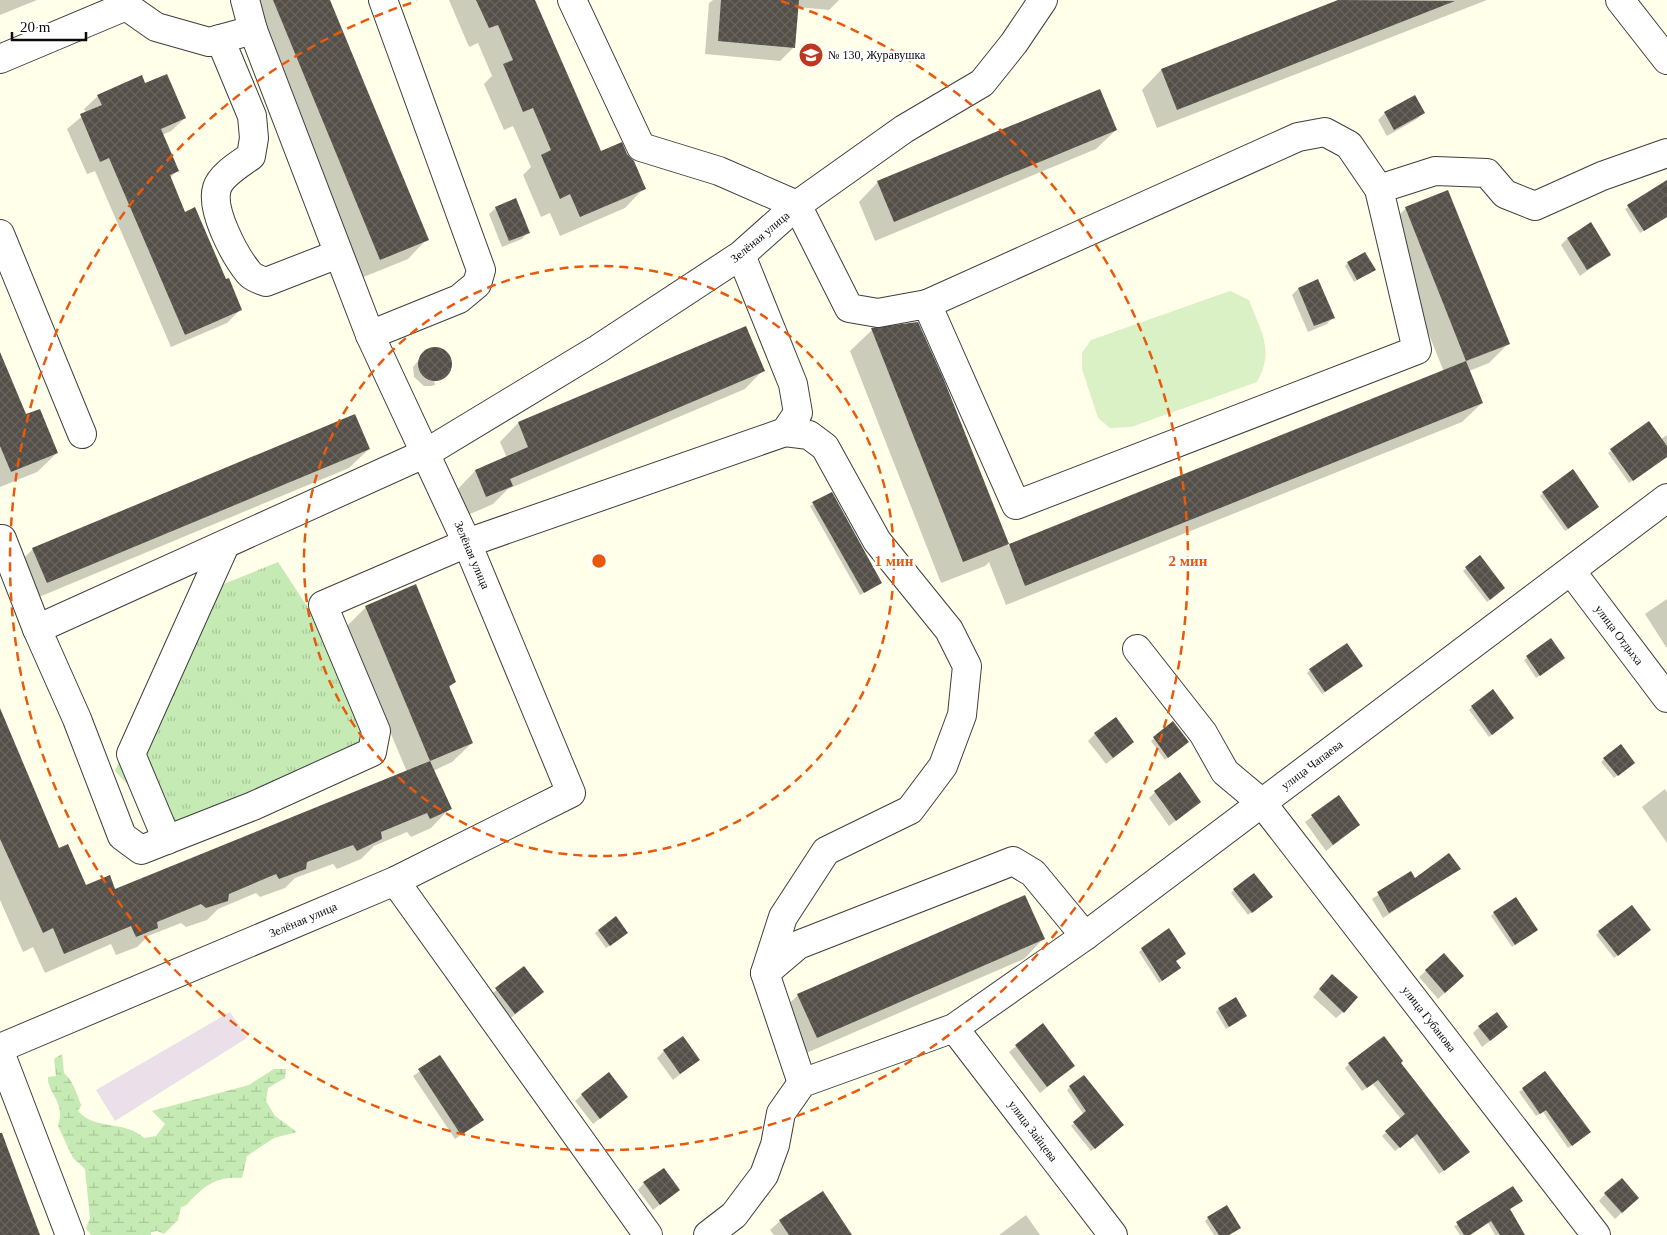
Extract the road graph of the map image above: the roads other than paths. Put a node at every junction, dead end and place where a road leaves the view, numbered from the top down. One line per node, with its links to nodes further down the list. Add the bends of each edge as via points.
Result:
1 (245, 0): 6 (street)
2 (383, 0): 17 (street, via 481,270 477,284 458,299)
3 (572, 0): 12 (street, via 641,148 720,171)
4 (1043, 0): 12 (street, Зелёная улица, via 982,82 904,129)
5 (1620, 0): 9 (street)
6 (252, 30): 7 (street); 14 (street)
7 (220, 39): 8 (street, via 209,42 156,27 126,6); 14 (street, via 252,116 254,138 251,156 217,187 216,210 237,256 251,275 266,282)
8 (0, 59)
9 (1667, 60)
10 (1667, 153): 11 (street, via 1602,176 1535,206 1505,194 1487,173 1434,171)
11 (1378, 189): 16 (street, via 1349,145 1325,132 1298,137); 16 (street, via 1417,350 1016,505)
12 (796, 205): 15 (street, Зелёная улица); 16 (street, via 850,308 878,312)
13 (0, 234): 19 (street)
14 (338, 254): 17 (street)
15 (741, 255): 18 (street, via 793,384 798,413); 20 (street, Зелёная улица, via 598,349)
16 (927, 304)
17 (370, 335): 20 (street)
18 (785, 432): 23 (street); 33 (street, via 809,435 824,447 877,541 949,630 967,666 962,715 943,766 910,810 826,851 784,917)
19 (82, 434)
20 (426, 453): 23 (street, Зелёная улица); 24 (street)
21 (1667, 498): 25 (street, улица Чапаева)
22 (1, 538): 26 (street)
23 (467, 543): 30 (street, via 323,605 376,731 372,752 253,806); 31 (street, Зелёная улица, via 571,793)
24 (225, 545): 26 (street); 30 (street, via 131,754)
25 (1571, 571): 28 (street, улица Отдыха); 29 (street, улица Чапаева)
26 (38, 629): 30 (street, via 77,718 122,836 140,850)
27 (1137, 650): 29 (street, улица Губанова, via 1203,734 1225,772)
28 (1667, 698)
29 (1262, 803): 32 (street, улица Чапаева); 42 (street, улица Губанова)
30 (166, 840)
31 (395, 881): 35 (street, Зелёная улица); 39 (street)
32 (1085, 936): 33 (street, via 1033,873 1013,861 798,945); 34 (street, улица Чапаева)
33 (765, 973): 37 (street)
34 (954, 1028): 37 (street, улица Чапаева); 41 (street, улица Зайцева)
35 (0, 1048)
36 (0, 1052): 38 (street)
37 (802, 1083): 40 (street, via 781,1113 775,1144 764,1174 734,1215)
38 (70, 1235)
39 (648, 1235)
40 (708, 1235)
41 (1113, 1235)
42 (1596, 1235)

